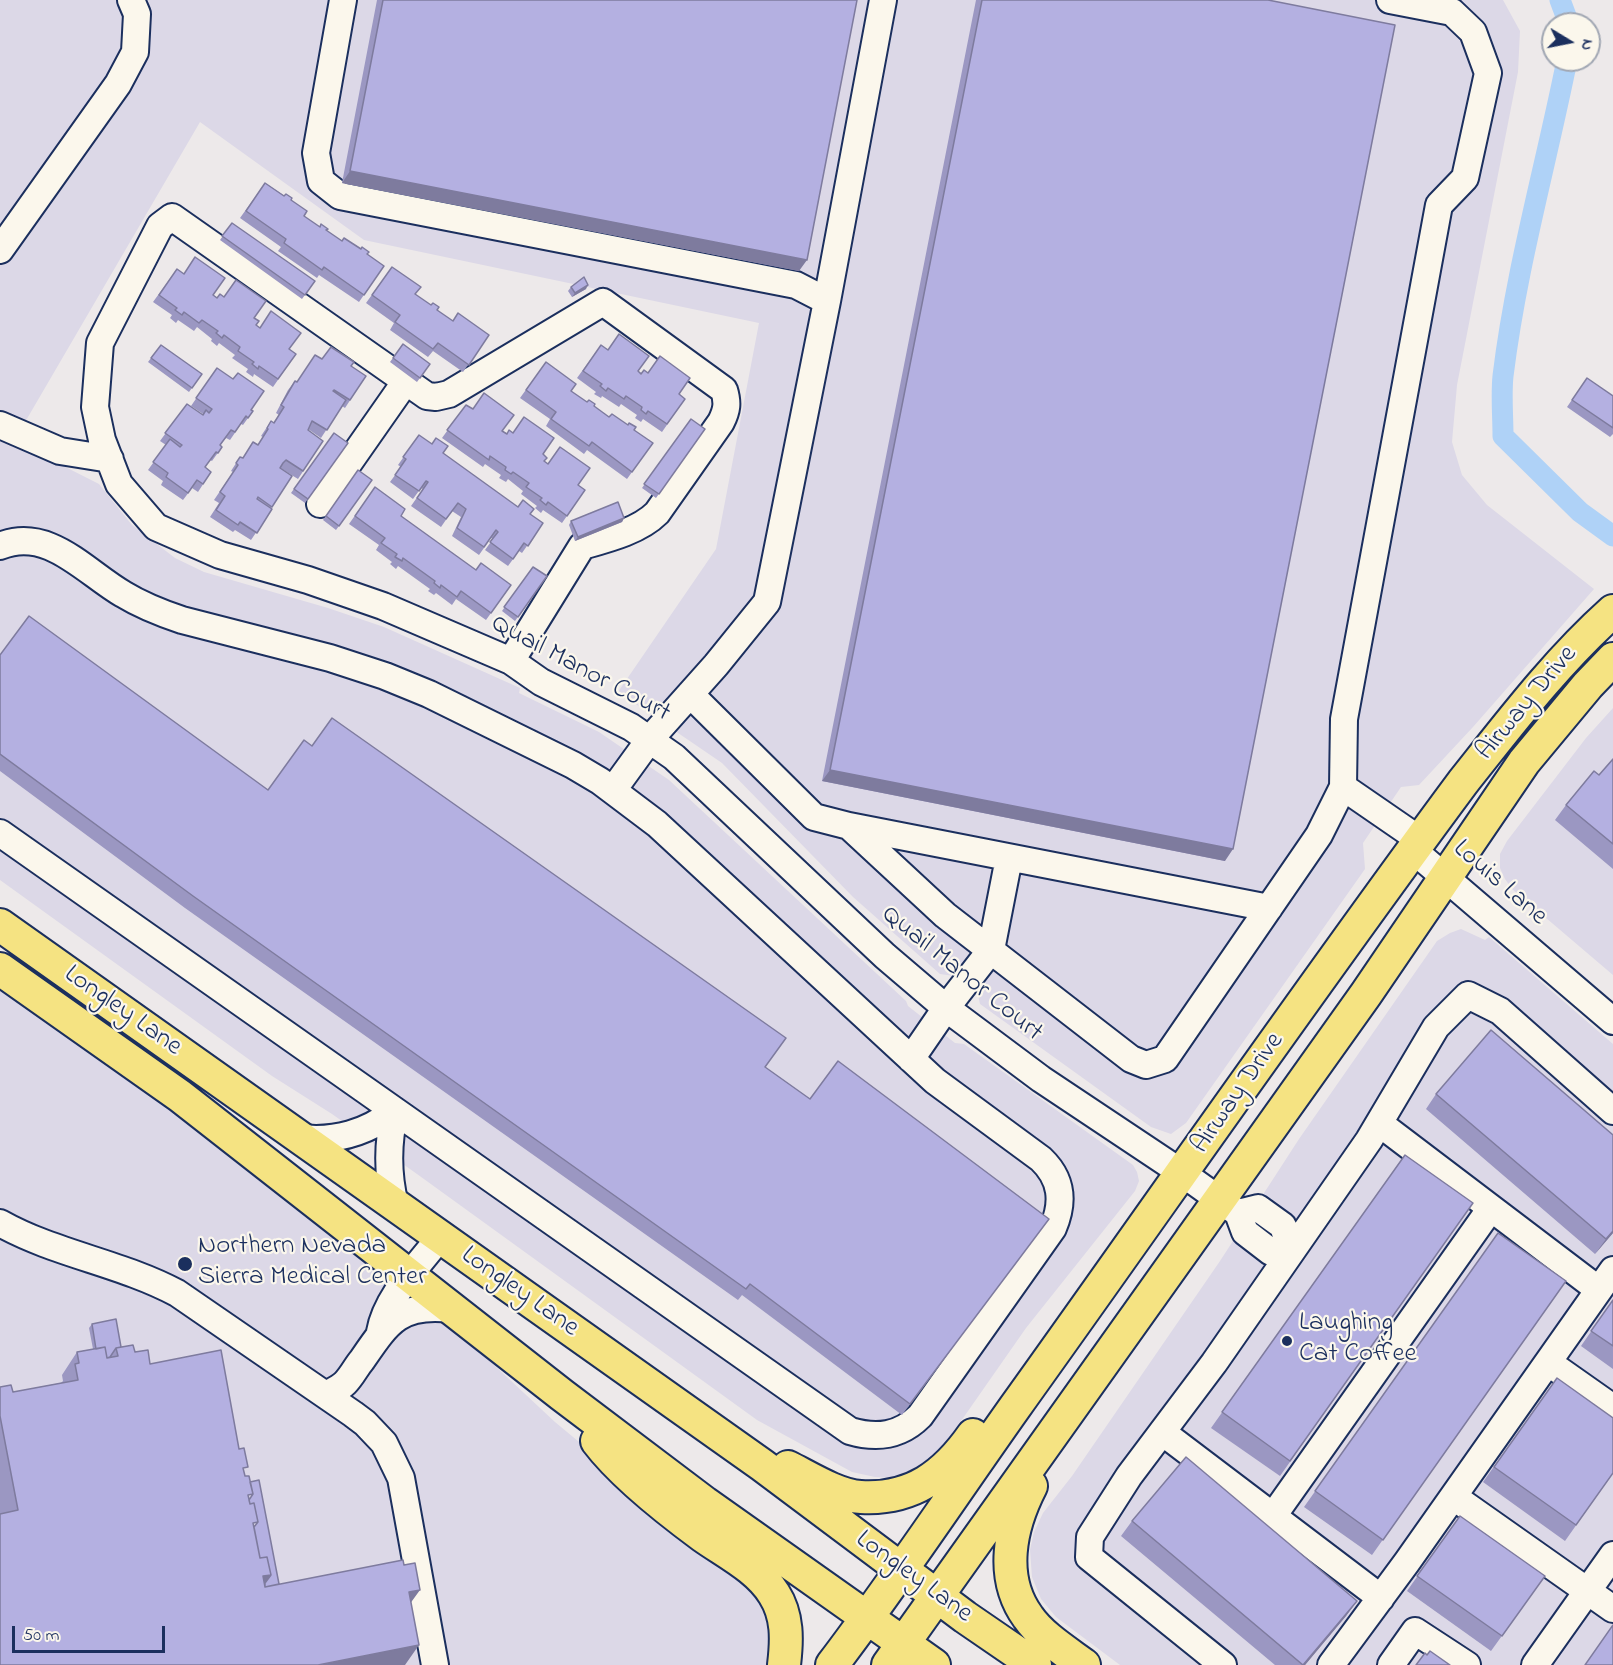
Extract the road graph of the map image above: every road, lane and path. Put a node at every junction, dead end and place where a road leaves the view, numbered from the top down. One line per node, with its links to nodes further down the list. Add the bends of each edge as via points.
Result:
1 (131, 0): 5 (street, via 137,14 135,52 118,84)
2 (343, 0): 6 (street, via 316,153 321,181 340,196 796,285)
3 (884, 0): 6 (street)
4 (1390, 0): 17 (street, via 1452,12 1473,32 1488,73 1465,178 1439,205 1344,719)
5 (0, 250)
6 (827, 301): 15 (street, via 767,602)
7 (406, 381): 9 (street, Quail Manor Court, via 172,217 160,226 100,343 94,407); 10 (street); 14 (street, via 427,396 449,394 603,302 724,390 728,402 721,422 657,513 647,523 582,546)
8 (0, 425): 9 (street, via 60,451)
9 (110, 459): 14 (street, Quail Manor Court, via 119,484 156,527 220,555 383,606)
10 (320, 504)
11 (0, 546): 18 (street, via 23,540 43,543 120,593 160,613 385,676 573,765)
12 (1613, 611): 21 (main road, Airway Drive, via 1519,711)
13 (1613, 659): 23 (main road, Airway Drive, via 1524,762)
14 (511, 660): 16 (street, Quail Manor Court, via 541,682)
15 (690, 694): 16 (street); 19 (street, via 814,817)
16 (650, 739): 18 (street); 28 (street, Quail Manor Court)
17 (1343, 787): 21 (street, Louis Lane); 24 (street, via 1319,835)
18 (613, 790): 30 (street, via 657,824)
19 (849, 826): 22 (street); 26 (street, via 945,915)
20 (0, 833): 31 (street)
21 (1417, 845): 23 (street, Louis Lane); 35 (main road, Airway Drive)
22 (1009, 858): 24 (street); 26 (street)
23 (1445, 877): 29 (street, Louis Lane); 37 (main road, Airway Drive)
24 (1269, 908): 26 (street, via 1165,1059 1146,1065 1131,1059)
25 (0, 925): 34 (main road, Longley Lane)
26 (991, 950): 28 (street)
27 (0, 969): 43 (main road, Longley Lane, via 171,1089)
28 (946, 1008): 30 (street); 35 (street, Quail Manor Court, via 1041,1080)
29 (1613, 1021)
30 (911, 1059): 31 (street, via 951,1094 1049,1166 1058,1184 1060,1206 1053,1228 920,1416 903,1429 884,1435 861,1434 841,1425)
31 (395, 1111): 34 (street, via 374,1126 347,1136); 36 (street, via 388,1159)
32 (1613, 1111): 33 (street, via 1500,1011 1468,995 1436,1027)
33 (1379, 1123): 38 (street); 41 (street)
34 (300, 1138): 36 (main road, Longley Lane)
35 (1182, 1173): 37 (street, Quail Manor Court); 42 (main road, Airway Drive)
36 (395, 1205): 40 (main road, Longley Lane)
37 (1229, 1206): 41 (street, via 1245,1232 1271,1252); 50 (main road, Airway Drive)
38 (1491, 1208): 44 (street); 55 (street)
39 (0, 1223): 48 (street, via 31,1239 177,1293)
40 (440, 1237): 43 (street); 52 (main road, Longley Lane)
41 (1291, 1252): 53 (street)
42 (1122, 1257): 52 (main road, via 1103,1268 1068,1301 950,1464 931,1481 908,1491 860,1497 833,1489); 58 (main road, Airway Drive)
43 (410, 1277): 45 (main road, Longley Lane); 46 (street, via 386,1309)
44 (1606, 1280): 47 (street)
45 (451, 1309): 46 (street, via 425,1308 405,1313); 49 (main road, Longley Lane)
46 (379, 1335): 48 (street, via 346,1383)
47 (1549, 1363): 51 (street); 54 (street)
48 (326, 1395): 62 (street, via 375,1433 401,1478)
49 (561, 1395): 58 (main road, Longley Lane, via 705,1503); 63 (main road, via 602,1448 649,1493 762,1578 785,1621)
50 (1073, 1406): 61 (main road, Airway Drive); 67 (main road, via 1026,1496 1014,1530 1010,1573 1028,1618)
51 (1613, 1408)
52 (698, 1422): 58 (main road, Longley Lane, via 762,1465)
53 (1162, 1432): 55 (street); 68 (street, via 1090,1537 1089,1557)
54 (1454, 1497): 57 (street); 59 (street)
55 (1273, 1516): 59 (street)
56 (1613, 1555): 57 (street)
57 (1587, 1591): 60 (street); 72 (street)
58 (885, 1594): 61 (main road, Longley Lane); 61 (main road, Longley Lane); 64 (main road, Airway Drive)
59 (1381, 1598): 69 (street)
60 (1613, 1609)
61 (913, 1632): 65 (main road, Longley Lane); 66 (main road, Longley Lane)
62 (435, 1665)
63 (784, 1665)
64 (832, 1665)
65 (934, 1665)
66 (1035, 1665)
67 (1084, 1665)
68 (1223, 1665)
69 (1331, 1665)
70 (1391, 1665): 71 (street, via 1414,1631)
71 (1467, 1665)
72 (1535, 1665)

